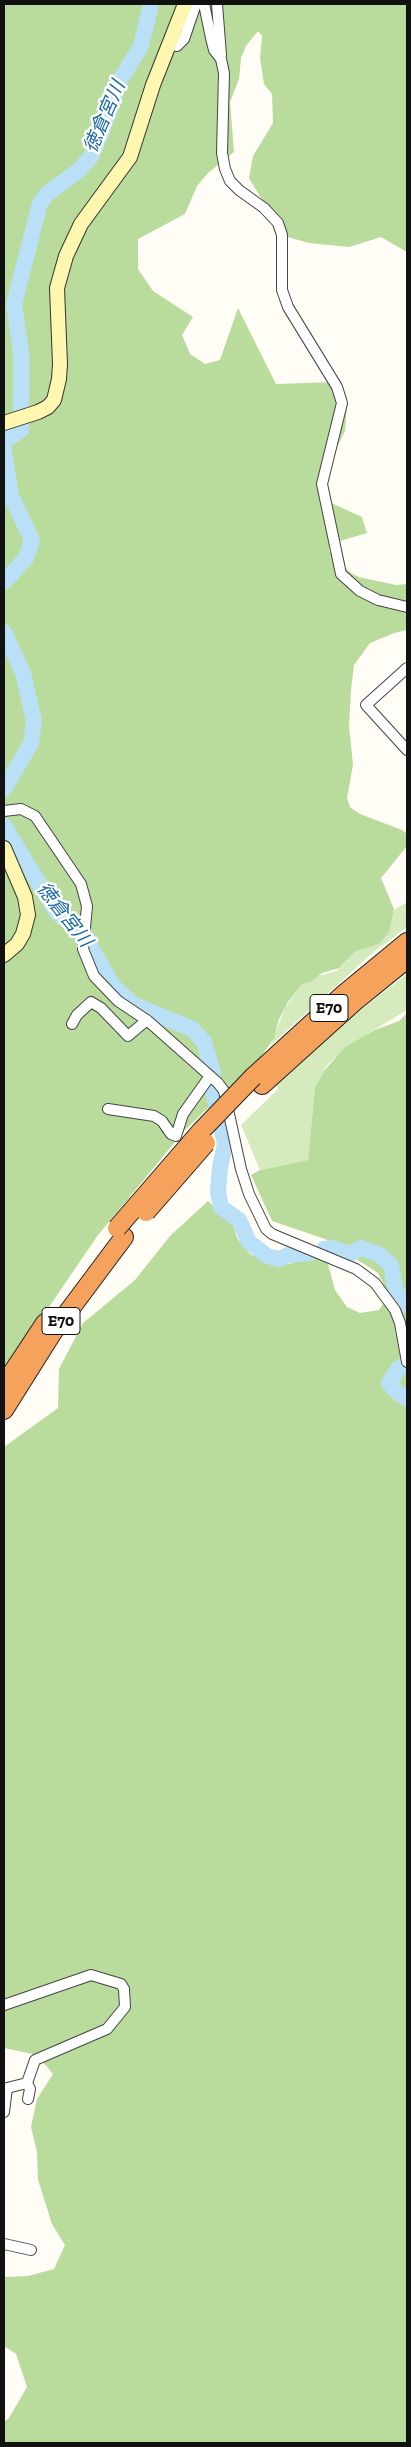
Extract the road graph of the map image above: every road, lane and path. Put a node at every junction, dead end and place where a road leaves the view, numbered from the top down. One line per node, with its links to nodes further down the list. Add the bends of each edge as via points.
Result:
1 (185, 4): 5 (street)
2 (196, 4): 5 (street, via 184,39 177,46)
3 (204, 4): 6 (street, via 214,50)
4 (217, 4): 6 (street)
5 (170, 45): 7 (street, via 153,85 130,157 81,224 58,277 59,379 54,400 38,412)
6 (221, 59): 8 (street, via 226,91 222,153 225,169 230,181 278,223 282,235 282,290 288,307 337,387 342,403 322,484 341,574 360,591 378,600)
7 (4, 424)
8 (407, 606)
9 (407, 668): 10 (street, via 366,705)
10 (407, 750)
11 (4, 811): 16 (street, via 13,808 29,811 50,837 84,891 87,906 83,949 91,971 106,991)
12 (4, 848): 14 (street, via 25,897 28,914 23,934)
13 (407, 942): 19 (highway, E70, via 344,994)
14 (4, 955)
15 (407, 959): 19 (highway, E70)
16 (147, 1020): 17 (street, via 128,1036 91,1002 77,1014); 18 (street)
17 (72, 1024)
18 (210, 1076): 20 (street, via 183,1114 176,1136 154,1116); 22 (street, via 224,1091 241,1169 266,1229 356,1269 375,1283 395,1310)
19 (257, 1082): 21 (highway, E70, bridge, via 201,1130)
20 (108, 1109)
21 (121, 1233): 23 (highway, E70, via 44,1324); 24 (highway, E70)
22 (407, 1362)
23 (4, 1385)
24 (4, 1410)
25 (4, 2005): 26 (street, via 91,1975 121,1984 124,1988 125,2007 106,2029 35,2060)
26 (27, 2083): 27 (street, via 30,2089); 28 (street, via 8,2088)
27 (28, 2099)
28 (4, 2112)
29 (4, 2244): 30 (street)
30 (31, 2250)

